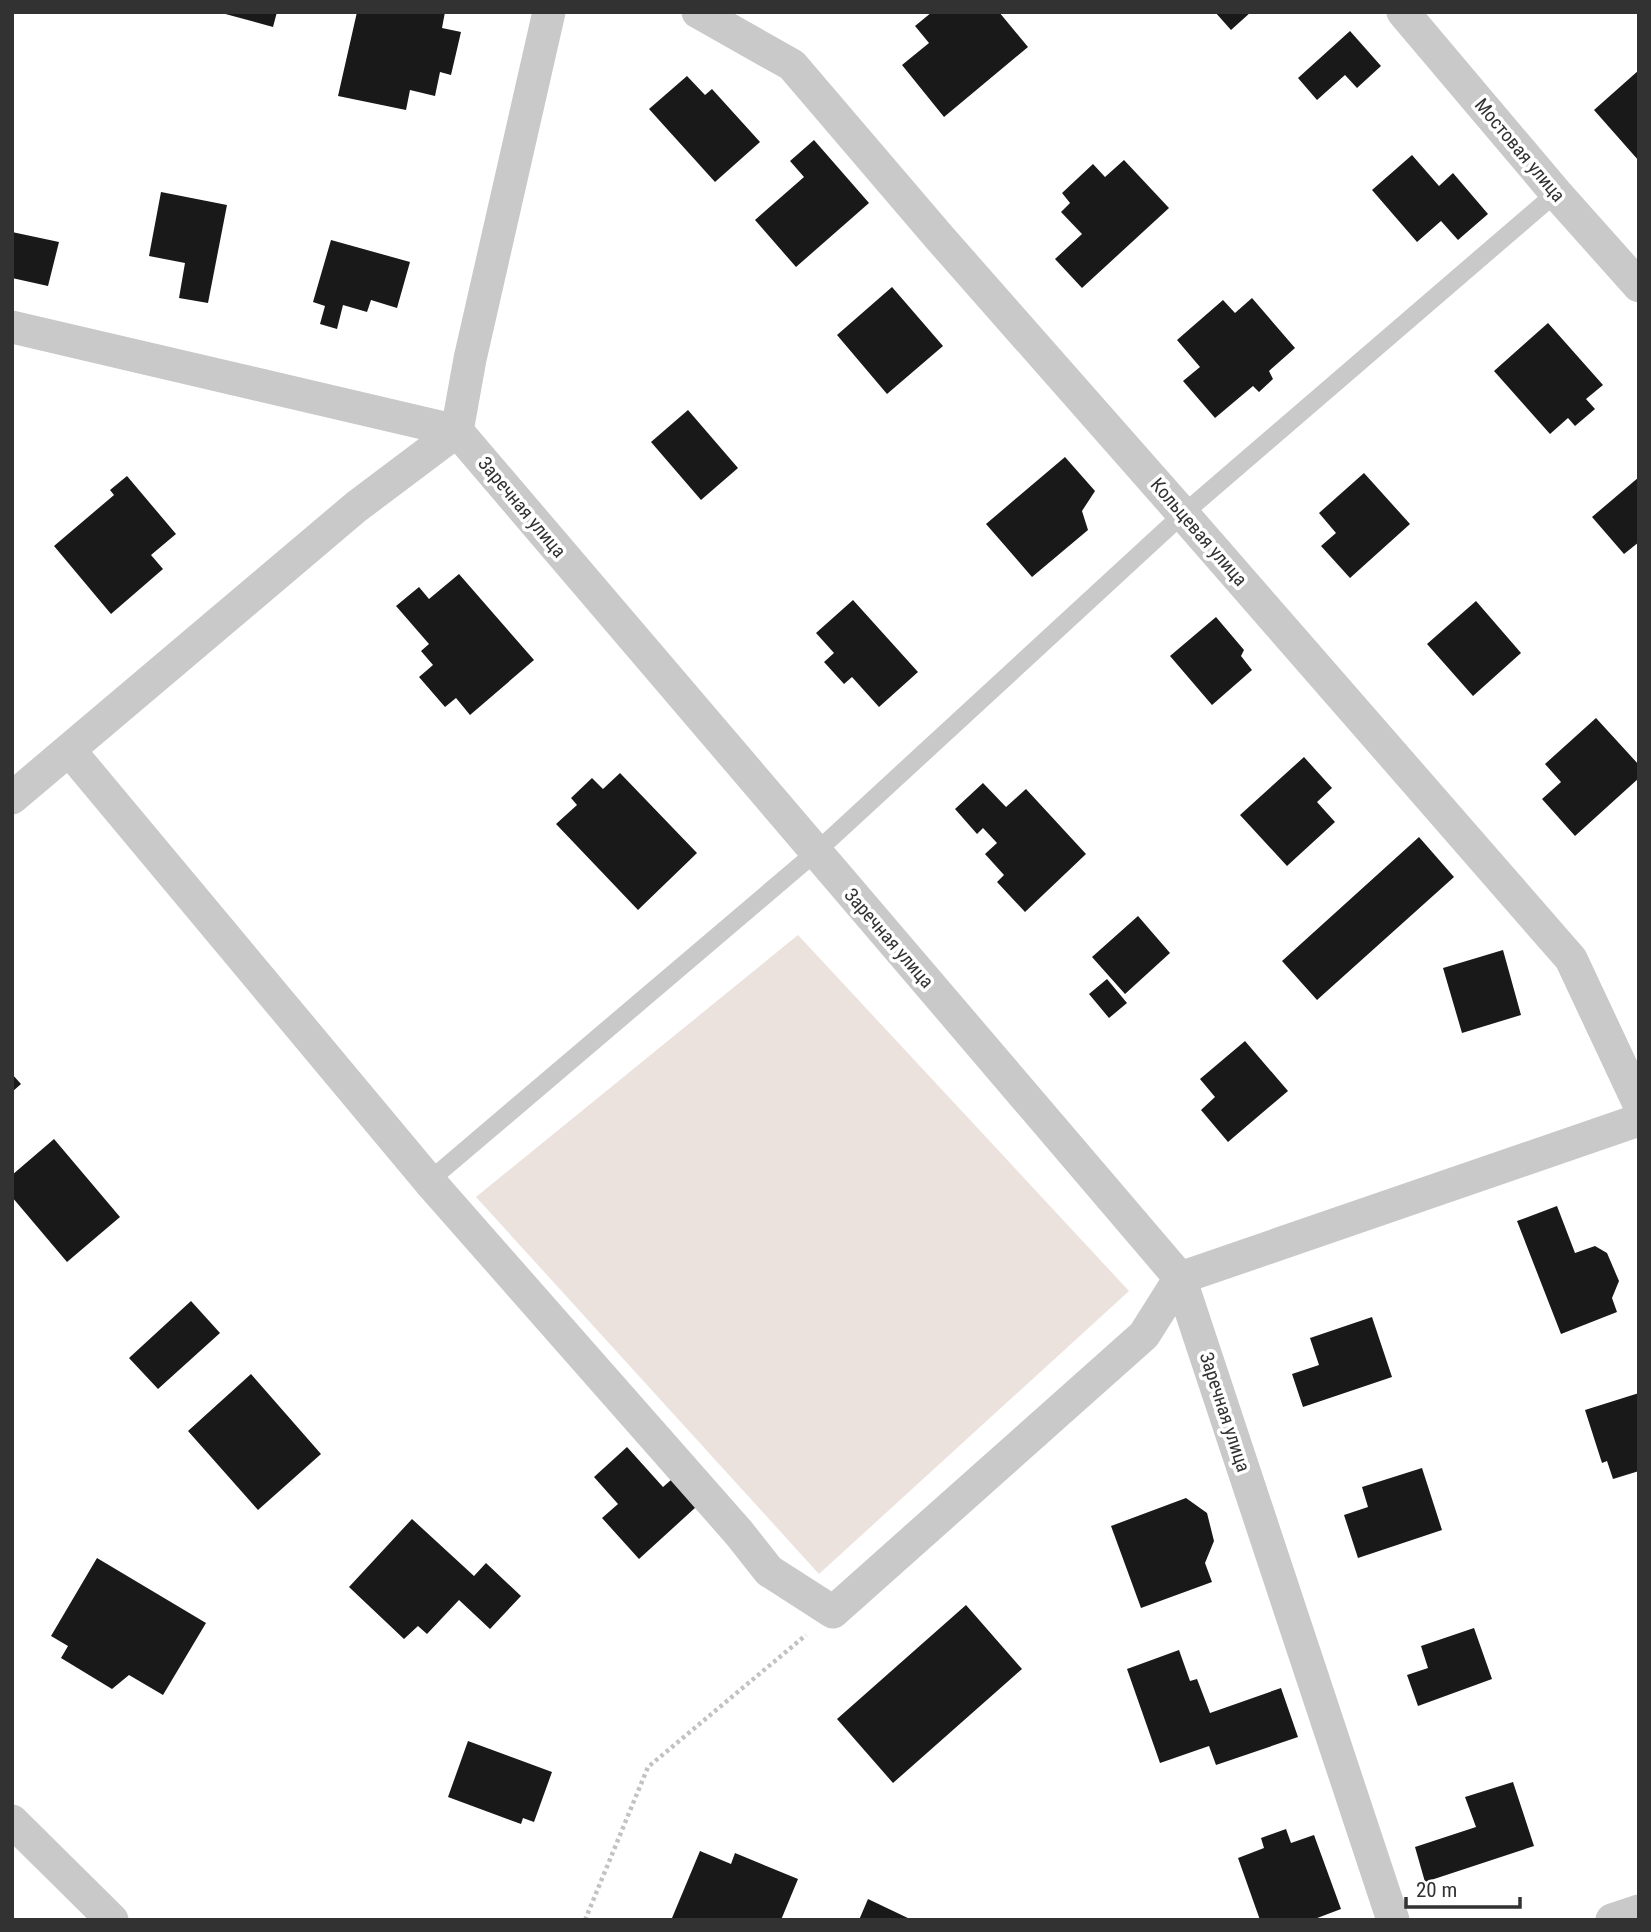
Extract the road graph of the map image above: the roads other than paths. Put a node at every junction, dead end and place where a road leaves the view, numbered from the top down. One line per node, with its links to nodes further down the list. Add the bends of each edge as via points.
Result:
1 (549, 12): 7 (street)
2 (698, 12): 8 (street, Кольцевая улица, via 792,65)
3 (1403, 12): 4 (street, Мостовая улица)
4 (1556, 193): 5 (street, Мостовая улица); 8 (lane)
5 (1639, 286)
6 (12, 327): 7 (street)
7 (457, 431): 9 (street, via 356,507); 11 (street, Заречная улица)
8 (1183, 514): 11 (lane); 12 (street, Кольцевая улица, via 1571,959)
9 (70, 751): 10 (street); 14 (street)
10 (12, 798)
11 (816, 852): 14 (lane); 15 (street, Заречная улица)
12 (1639, 1104)
13 (1639, 1120): 15 (street)
14 (429, 1181): 15 (street, via 769,1571 833,1612 1144,1335)
15 (1180, 1278): 19 (street, Заречная улица)
16 (12, 1821): 18 (street)
17 (1639, 1911): 20 (street)
18 (111, 1920)
19 (1393, 1920)
20 (1612, 1920)

